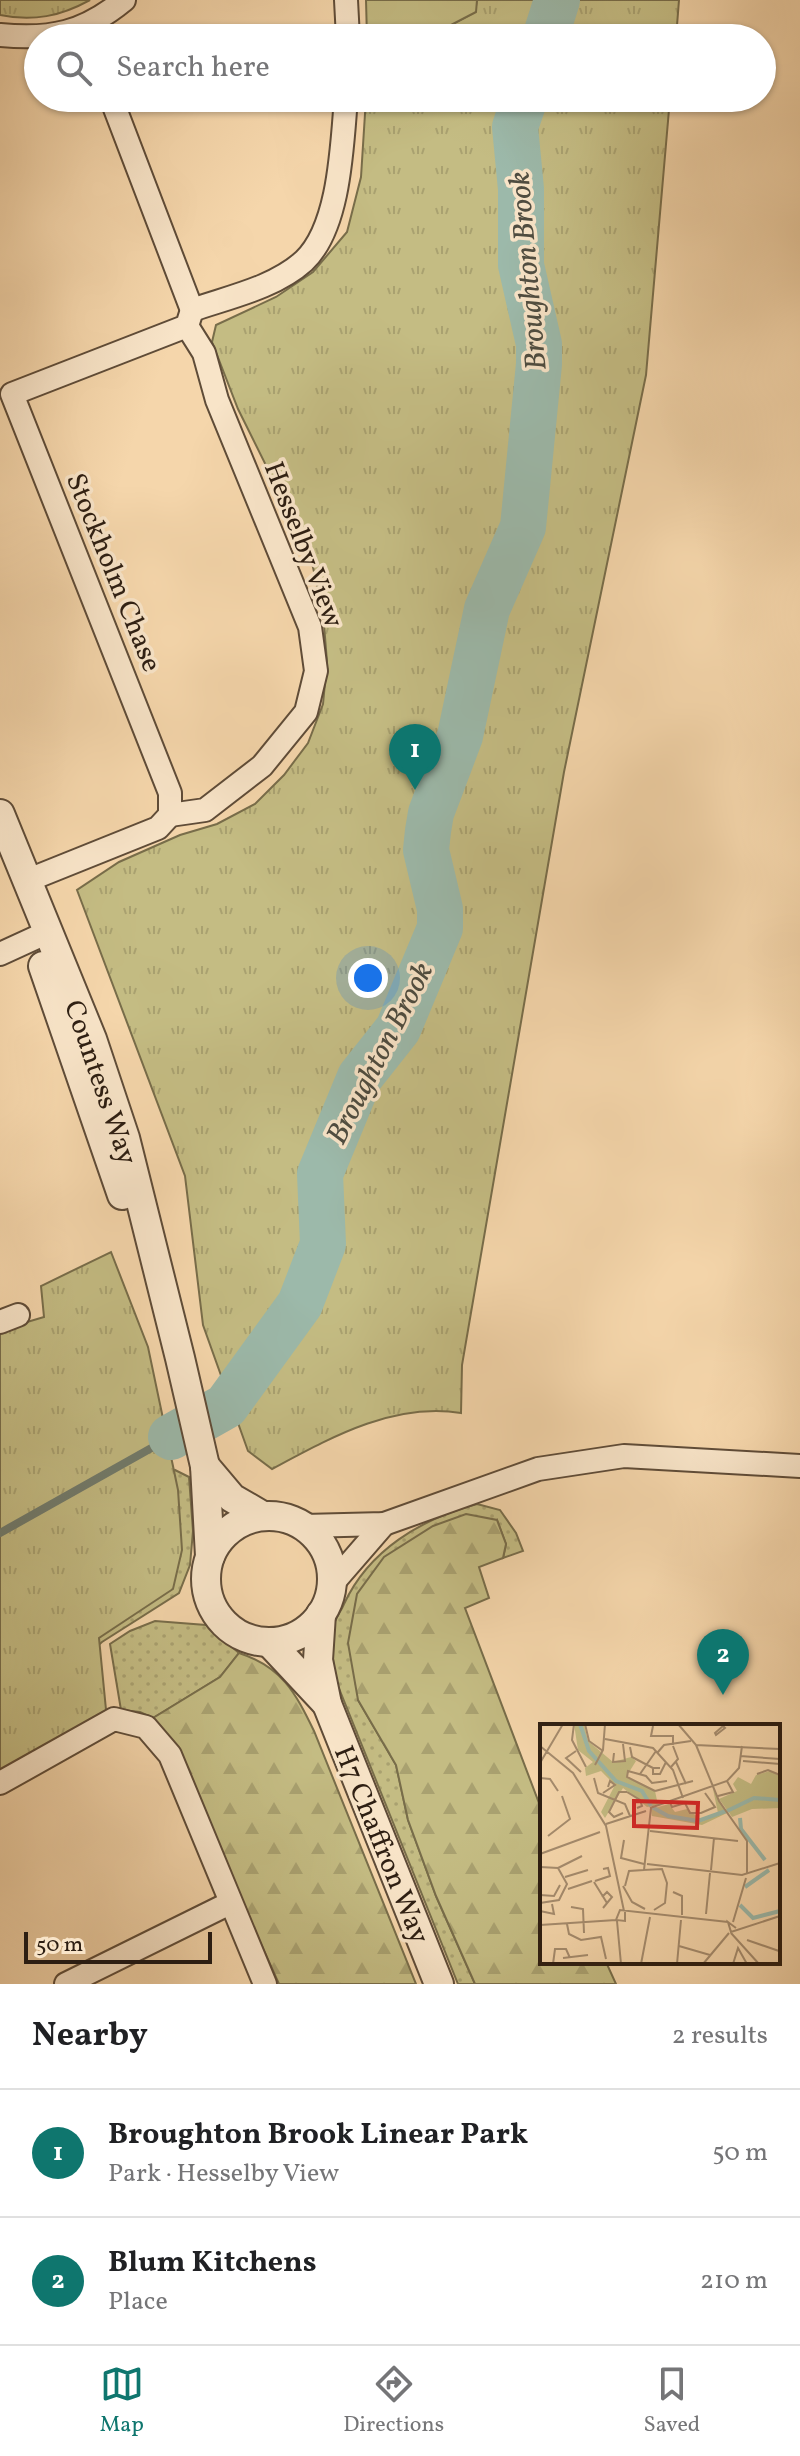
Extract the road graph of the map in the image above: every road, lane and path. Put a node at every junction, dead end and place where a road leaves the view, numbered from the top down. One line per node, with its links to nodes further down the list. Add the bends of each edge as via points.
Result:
1 (124, 0): 3 (street)
2 (346, 0): 4 (street)
3 (95, 24)
4 (347, 24)
5 (0, 35): 6 (street)
6 (24, 37)
7 (116, 112): 9 (street, Hesselby View)
8 (345, 112): 9 (street, Stockholm Chase, via 332,207 316,246 302,263)
9 (190, 318): 10 (street, Stockholm Chase); 12 (street, Hesselby View, via 217,400 310,627 316,671 306,712 262,766 205,810)
10 (6, 397): 12 (street, Stockholm Chase, via 170,793)
11 (0, 814): 14 (street, Countess Way)
12 (170, 815): 14 (street, via 158,828)
13 (0, 862): 15 (street, Countess Way)
14 (26, 881): 15 (street, Countess Way)
15 (41, 936): 16 (street); 17 (street, Countess Way, via 180,1358)
16 (0, 954)
17 (205, 1466): 19 (street, via 232,1498); 22 (street, Countess Way)
18 (800, 1466): 20 (street, via 624,1456 538,1469)
19 (263, 1516): 21 (street, via 284,1517); 22 (street, via 231,1528)
20 (384, 1524): 21 (street); 23 (street)
21 (304, 1526): 23 (street, via 326,1551)
22 (210, 1556): 25 (street, via 206,1582 212,1607 236,1633)
23 (332, 1584): 24 (street)
24 (321, 1614): 25 (street, via 298,1635); 26 (street, H7 Chaffron Way, via 318,1660)
25 (269, 1642): 26 (street, H7 Chaffron Way)
26 (327, 1704): 31 (street, H7 Chaffron Way)
27 (0, 1783): 28 (street, via 114,1719 146,1727 170,1755)
28 (230, 1903): 29 (street); 30 (street)
29 (66, 1984)
30 (265, 1984)
31 (439, 1984)

